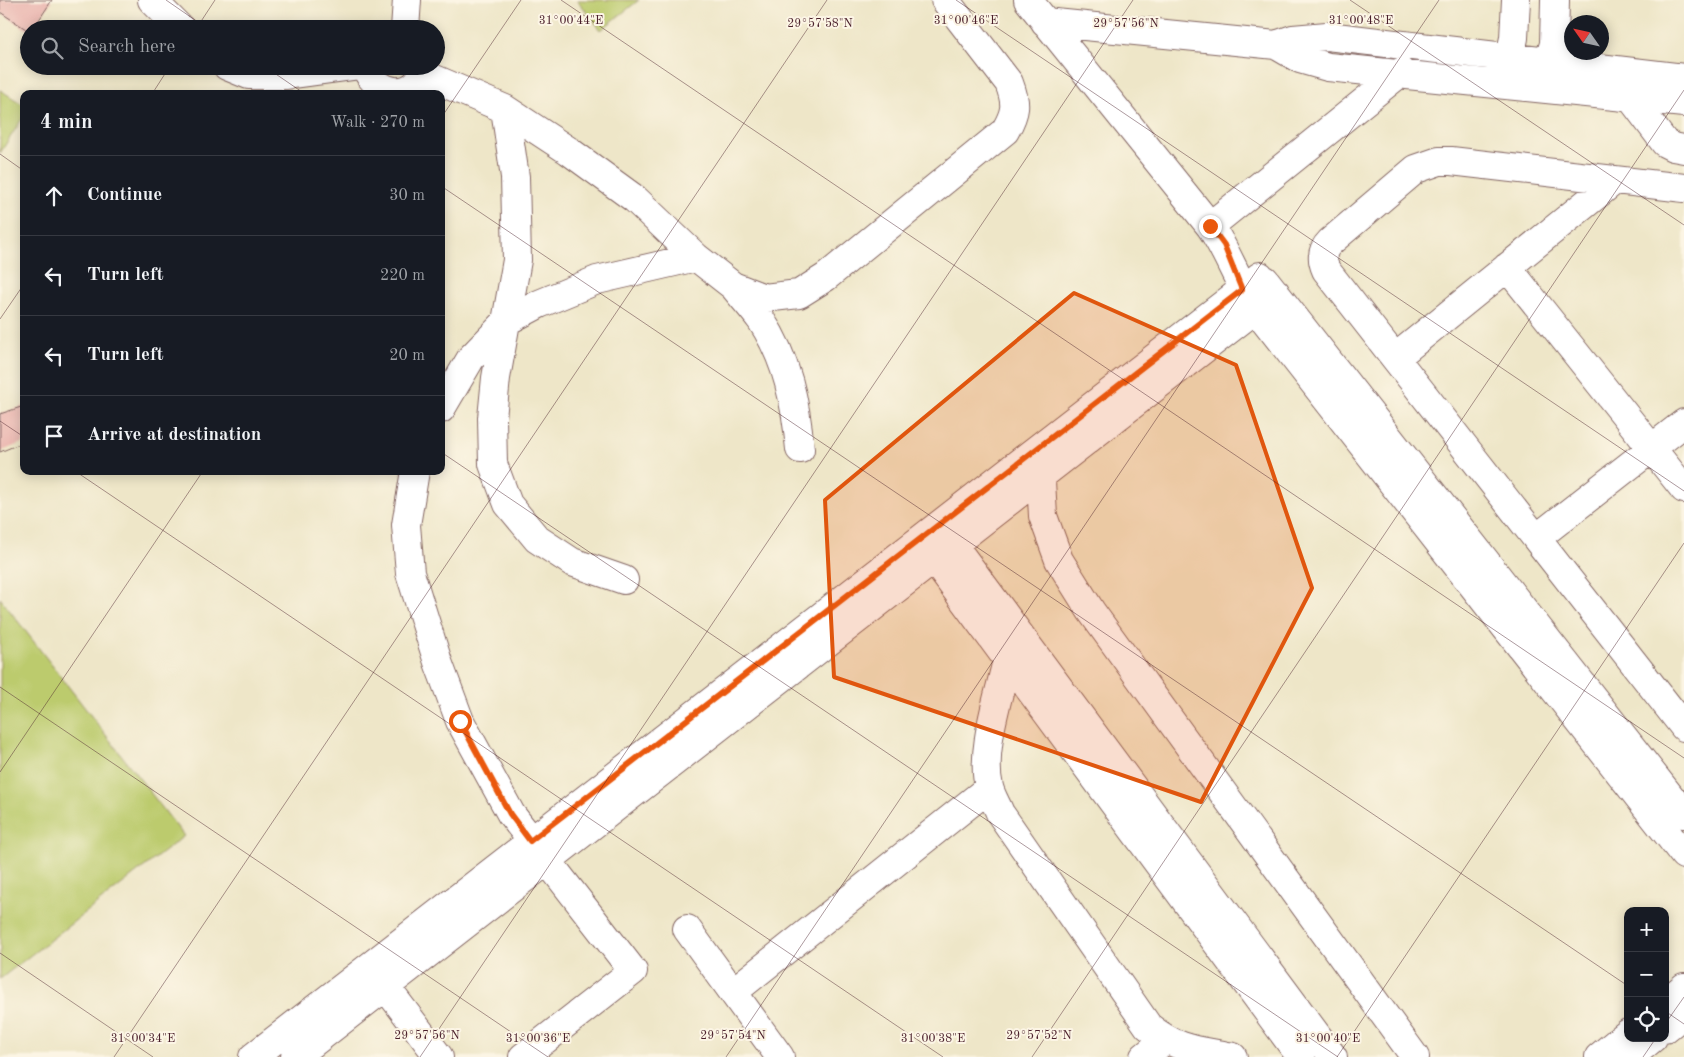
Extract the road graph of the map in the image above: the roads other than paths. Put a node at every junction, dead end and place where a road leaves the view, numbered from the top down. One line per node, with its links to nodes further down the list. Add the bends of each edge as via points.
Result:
1 (152, 0): 7 (street)
2 (407, 0): 8 (street)
3 (945, 0): 32 (street, via 1009,83 1015,99 1013,116 1005,131 826,277 799,294 764,298)
4 (1028, 0): 9 (street)
5 (1516, 0): 11 (street)
6 (1555, 0): 18 (street, via 1556,25)
7 (172, 20)
8 (406, 20)
9 (1045, 22): 10 (street); 29 (street)
10 (1276, 45): 11 (street, via 1293,39 1327,36); 12 (street, via 1314,64)
11 (1511, 58): 18 (street); 20 (street)
12 (1401, 72): 20 (street); 29 (street)
13 (249, 75): 14 (street)
14 (293, 75)
15 (368, 75): 21 (street, via 378,86)
16 (421, 75): 22 (street, via 415,84)
17 (434, 75): 25 (street)
18 (1545, 75): 19 (street); 20 (street); 23 (street)
19 (1684, 78)
20 (1503, 84)
21 (388, 90)
22 (403, 90)
23 (1632, 98): 24 (street); 26 (street, via 1664,142)
24 (1684, 104)
25 (505, 110): 30 (street, via 569,151 634,200); 34 (street, via 515,177 517,260)
26 (1684, 149)
27 (1615, 180): 28 (street); 31 (street); 35 (street, via 1451,161 1439,161 1416,169 1330,242 1322,255 1326,270)
28 (1684, 188)
29 (1217, 236): 33 (street)
30 (696, 257): 32 (street); 34 (street, via 597,280)
31 (1507, 267): 35 (street); 39 (street)
32 (733, 286): 40 (street, via 761,321 782,361 796,404)
33 (1258, 292): 38 (street); 42 (street); 51 (street); 53 (street)
34 (508, 321): 36 (street, via 471,358); 46 (street, via 496,378 492,418 493,464 508,504 537,539 572,562)
35 (1395, 358): 44 (street)
36 (445, 402)
37 (1684, 423): 39 (street)
38 (1039, 447): 42 (street); 45 (street)
39 (1651, 448): 43 (street); 44 (street)
40 (800, 449)
41 (414, 475): 52 (street, via 406,525 410,573 424,618 460,721 510,814)
42 (1041, 476): 45 (street); 73 (street, via 1043,516 1060,560 1091,612)
43 (1684, 489)
44 (1538, 537): 49 (street)
45 (936, 542): 47 (street); 48 (street); 52 (street)
46 (624, 580)
47 (1019, 634): 48 (street); 72 (street)
48 (1007, 660): 50 (street, via 990,739 987,763); 71 (street)
49 (1684, 727)
50 (989, 788): 57 (street); 62 (street, via 1000,813 1148,1026)
51 (1684, 814)
52 (538, 851): 55 (street); 67 (street, via 633,971)
53 (1684, 855)
54 (687, 929): 57 (street)
55 (378, 976): 64 (street); 65 (street); 66 (street)
56 (1684, 987): 58 (street)
57 (733, 992): 68 (street)
58 (1669, 999)
59 (1684, 1014): 60 (street)
60 (1669, 1026)
61 (1624, 1036): 74 (street)
62 (1165, 1040): 69 (street); 70 (street, via 1185,1048)
63 (1649, 1042): 75 (street)
64 (253, 1057)
65 (295, 1057)
66 (439, 1057)
67 (523, 1057)
68 (780, 1057)
69 (1144, 1057)
70 (1234, 1057)
71 (1301, 1057)
72 (1333, 1057)
73 (1414, 1057)
74 (1599, 1057)
75 (1630, 1057)

